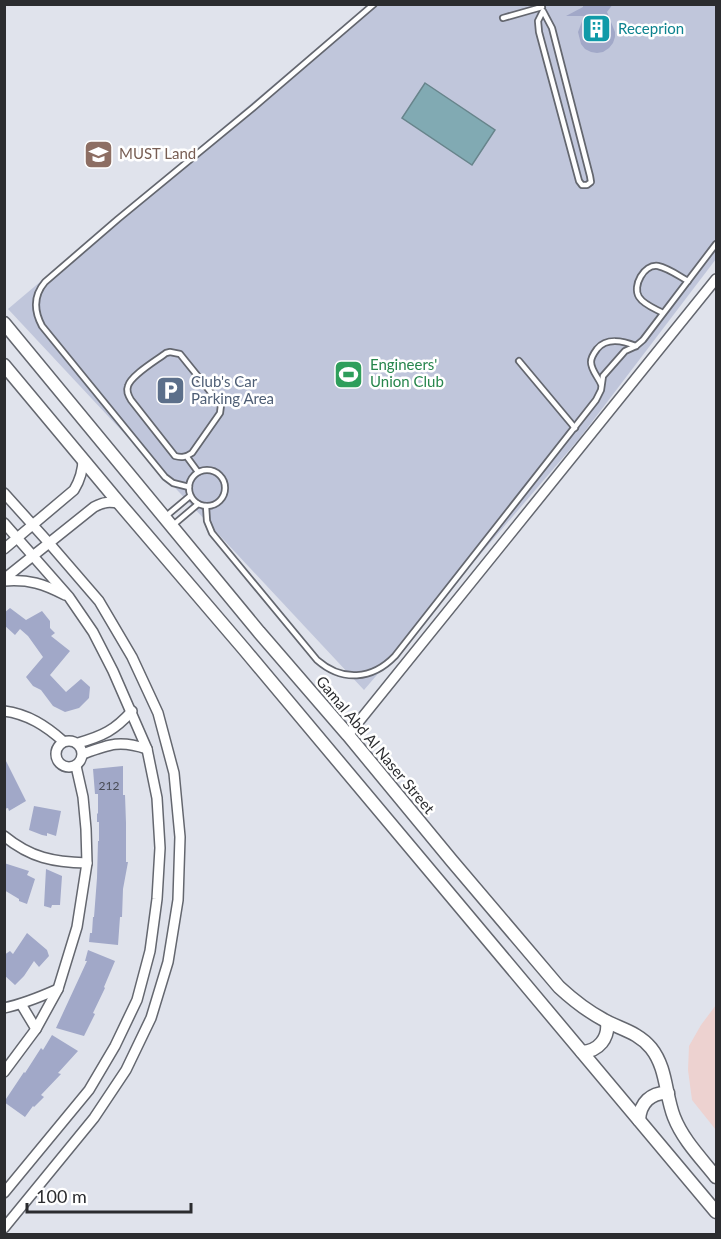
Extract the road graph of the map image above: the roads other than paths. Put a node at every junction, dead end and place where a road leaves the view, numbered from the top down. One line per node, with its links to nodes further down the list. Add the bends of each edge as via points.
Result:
1 (374, 4): 17 (lane, via 45,282 37,295 42,326 165,477)
2 (542, 8): 2 (lane, via 539,32 579,181 587,185 590,176 552,28); 3 (lane)
3 (503, 18)
4 (717, 244): 6 (lane)
5 (717, 279): 36 (street)
6 (688, 280): 7 (lane); 7 (lane, via 660,266 646,271 637,284 637,294)
7 (663, 313): 9 (lane)
8 (4, 324): 23 (main road, Gamal Abd Al Naser Street)
9 (636, 346): 12 (lane, via 625,351 603,376); 12 (lane, via 617,341 600,346 591,362)
10 (519, 361): 13 (lane)
11 (4, 365): 15 (main road)
12 (601, 385): 13 (lane, via 596,400)
13 (575, 428): 22 (lane, via 395,656 380,669 362,675 342,674 317,660 212,533)
14 (187, 457): 14 (lane, via 175,456 127,391 133,378 166,352 180,354 221,405 220,413); 16 (lane)
15 (83, 459): 20 (main road); 25 (street, via 80,481 74,490)
16 (198, 472): 17 (lane); 22 (lane, via 210,470 224,481 222,499)
17 (189, 486): 19 (lane)
18 (4, 494): 25 (street)
19 (190, 496): 21 (lane); 23 (lane)
20 (120, 504): 27 (street, via 94,507); 33 (main road)
21 (198, 504): 22 (lane); 23 (lane)
22 (206, 507)
23 (168, 521): 32 (main road, Gamal Abd Al Naser Street)
24 (4, 523): 26 (street)
25 (33, 525): 26 (street); 27 (street)
26 (17, 538): 28 (street); 29 (street)
27 (49, 543): 29 (street); 56 (street, via 99,602 132,657 158,714 174,773 180,837 178,900 168,962 151,1018 126,1070 94,1118)
28 (4, 549)
29 (34, 556): 30 (street); 31 (street)
30 (4, 580): 31 (street, via 36,582)
31 (69, 597): 35 (street, via 93,632)
32 (259, 632): 33 (main road, via 256,642); 36 (main road, Gamal Abd Al Naser Street)
33 (244, 649): 49 (main road)
34 (4, 711): 37 (street, via 31,718)
35 (132, 711): 38 (street, via 111,731); 39 (street)
36 (348, 735): 47 (main road, Gamal Abd Al Naser Street, via 559,987)
37 (63, 741): 38 (street); 41 (street, via 56,749 57,760 65,766)
38 (78, 743): 40 (street)
39 (147, 749): 40 (street, via 117,743); 54 (street, via 158,798 160,848 150,951 137,1000 89,1090)
40 (83, 754): 41 (street)
41 (76, 766): 43 (street)
42 (4, 836): 43 (street, via 38,856 62,863)
43 (87, 863): 44 (street, via 77,927)
44 (57, 988): 45 (street); 48 (street)
45 (21, 1004): 46 (street); 48 (street)
46 (4, 1008)
47 (607, 1022): 49 (main road, via 602,1043); 51 (main road, Gamal Abd Al Naser Street, via 636,1034 651,1048 661,1065)
48 (36, 1029): 50 (street)
49 (582, 1052): 52 (main road)
50 (4, 1072)
51 (668, 1093): 52 (main road, via 647,1100); 53 (main road, Gamal Abd Al Naser Street, via 682,1133)
52 (639, 1120): 55 (main road)
53 (717, 1177)
54 (4, 1193)
55 (717, 1212)
56 (4, 1228)

